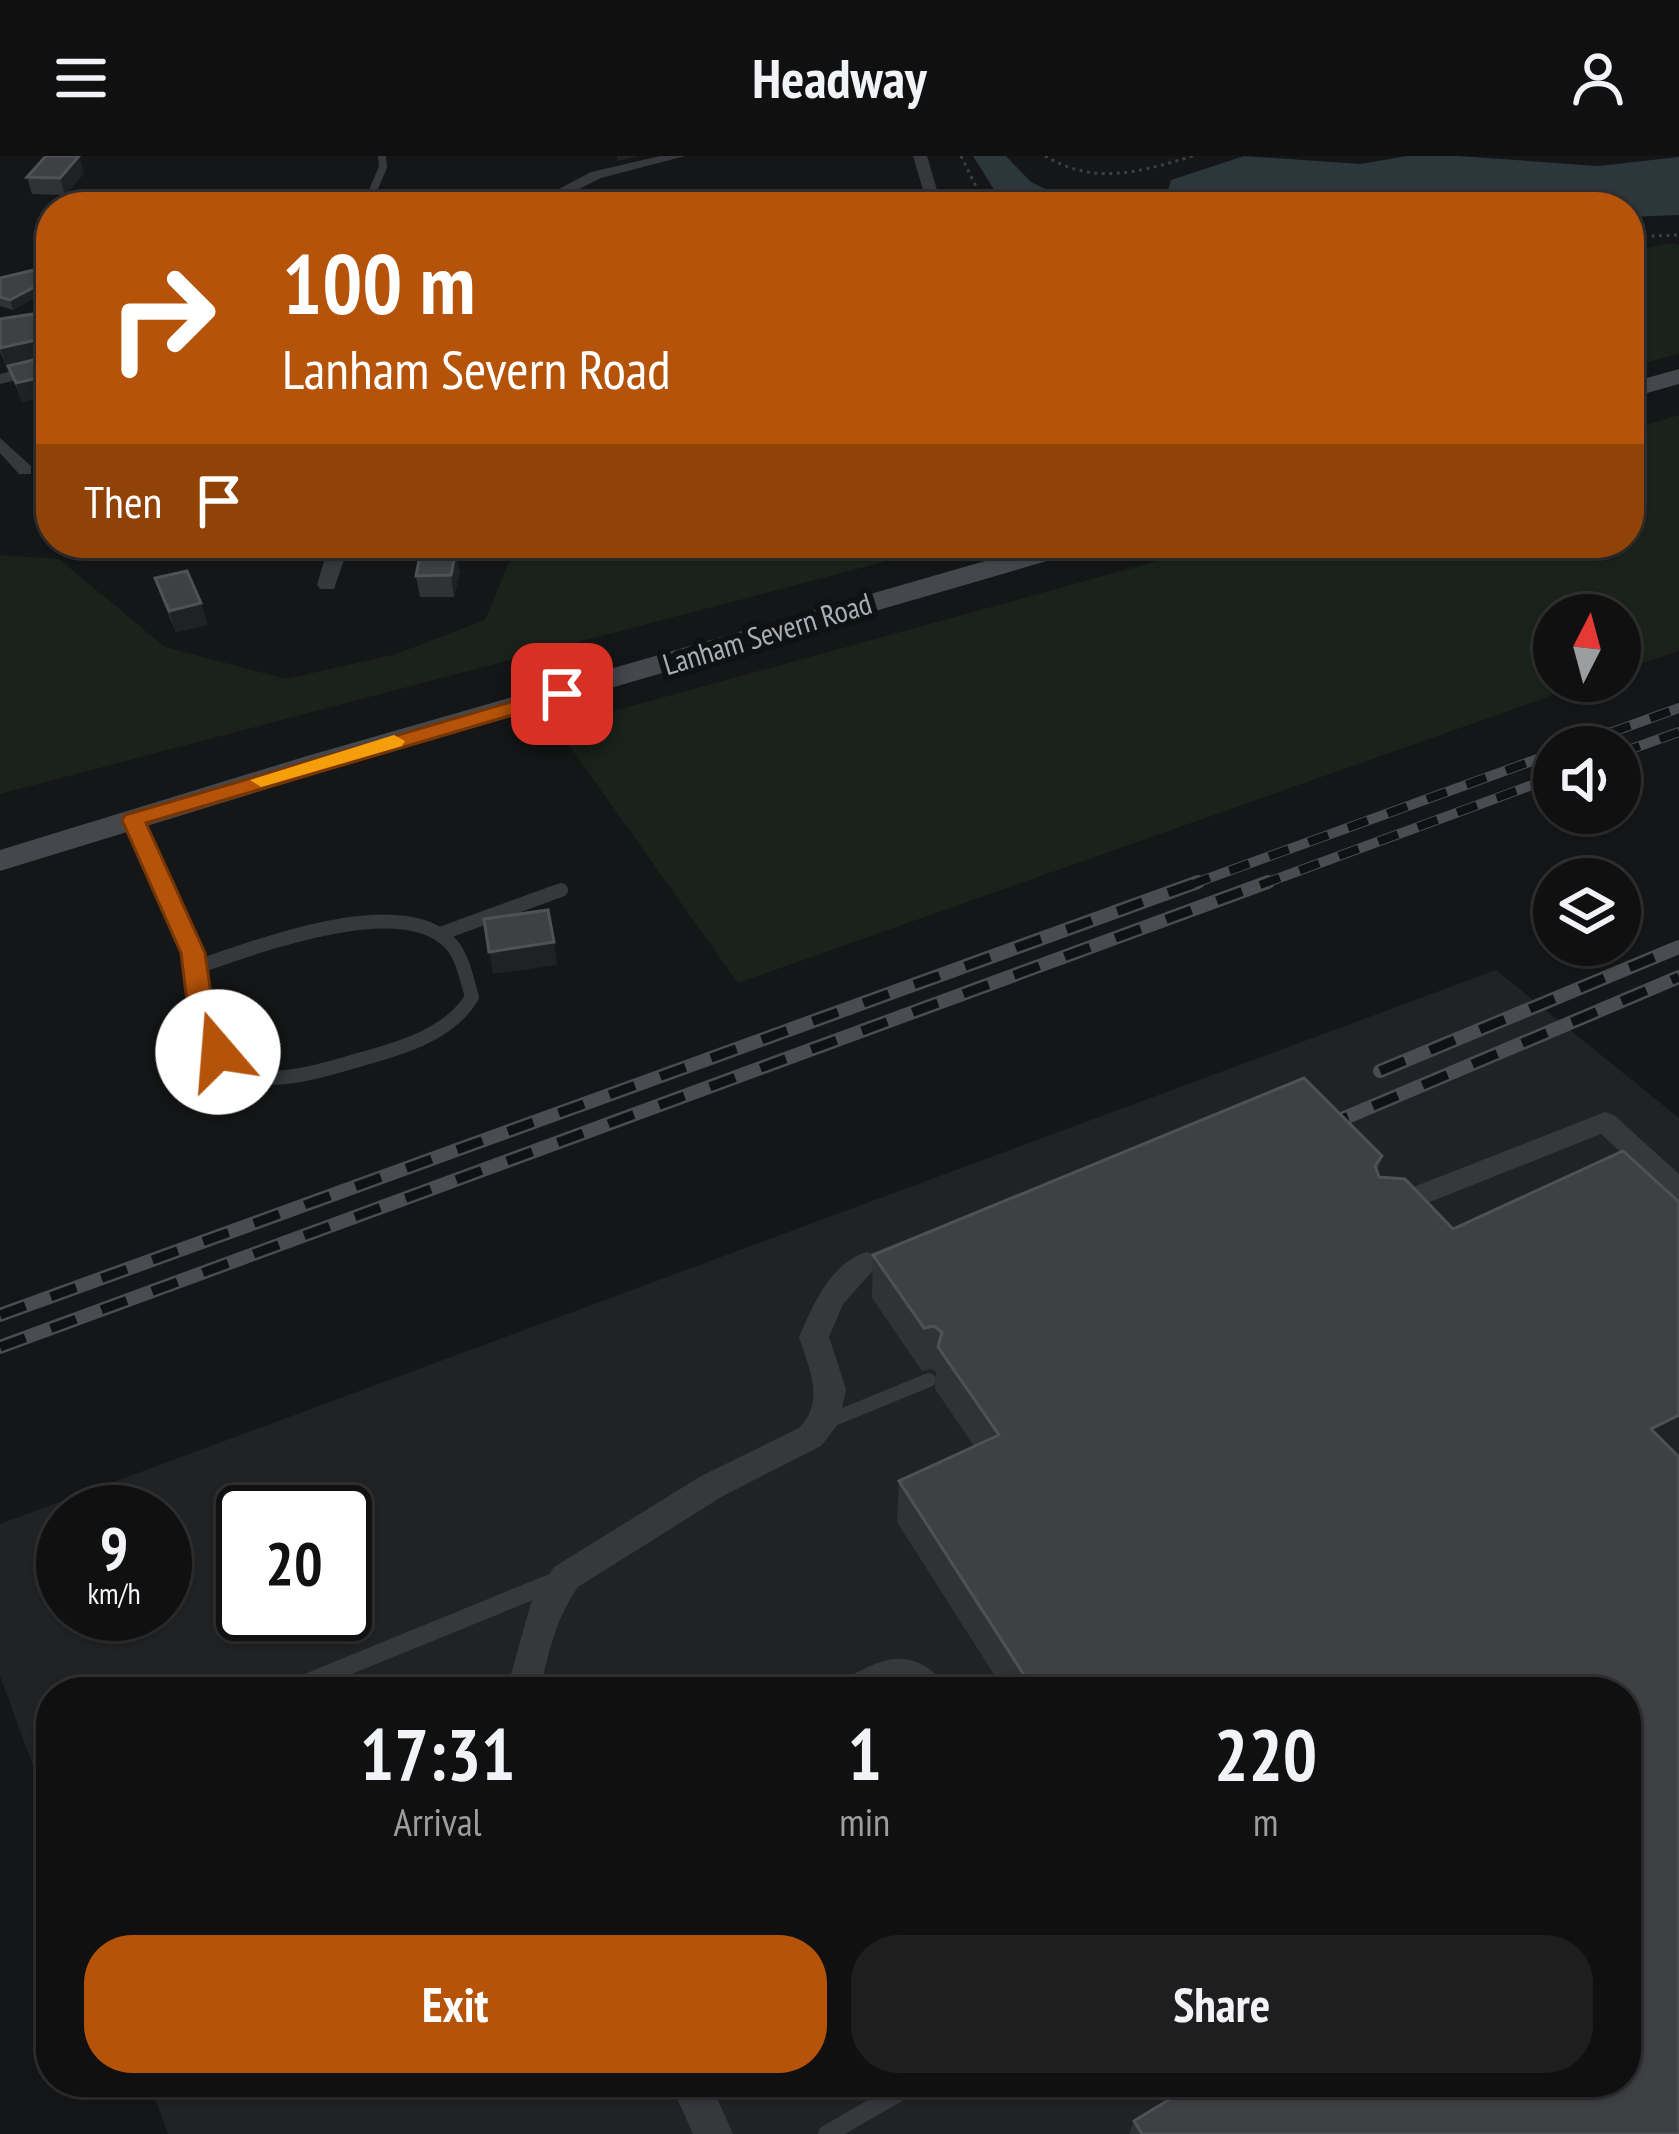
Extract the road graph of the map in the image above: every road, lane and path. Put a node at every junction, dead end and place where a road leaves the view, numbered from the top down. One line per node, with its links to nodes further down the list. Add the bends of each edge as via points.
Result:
1 (382, 156): 7 (lane)
2 (678, 156): 8 (street, via 596,175)
3 (920, 156): 9 (street)
4 (961, 156): 10 (path)
5 (1046, 156): 6 (path, via 1068,170 1116,179)
6 (1193, 156)
7 (372, 192)
8 (562, 192)
9 (931, 192)
10 (979, 192)
11 (1679, 235): 12 (path)
12 (1644, 236)
13 (36, 371): 15 (street)
14 (1679, 376): 16 (main road)
15 (0, 379)
16 (1644, 386)
17 (0, 442): 18 (street)
18 (25, 470)
19 (335, 558): 21 (street)
20 (1026, 558): 22 (main road, Lanham Severn Road)
21 (327, 585)
22 (318, 763): 23 (main road, Lanham Severn Road); 24 (main road, Lanham Severn Road)
23 (133, 820): 25 (main road, Lanham Severn Road); 28 (lane)
24 (0, 841)
25 (0, 861)
26 (561, 890): 27 (lane)
27 (440, 934): 28 (lane, via 411,924 359,923); 28 (lane, via 472,997 460,1017 410,1042 293,1075 251,1075 226,1065)
28 (196, 967)
29 (1679, 1190): 30 (street, via 1605,1122)
30 (1379, 1212)
31 (866, 1263): 33 (street, via 831,1297 814,1337 831,1389)
32 (929, 1380): 33 (lane)
33 (824, 1423): 34 (street)
34 (566, 1577): 35 (lane); 36 (street, via 548,1603)
35 (321, 1677)
36 (526, 1677)
37 (871, 1677): 38 (lane, via 913,1665)
38 (931, 1677)
39 (697, 2097): 42 (street)
40 (894, 2097): 41 (lane)
41 (850, 2128): 43 (lane)
42 (713, 2134)
43 (827, 2134)

